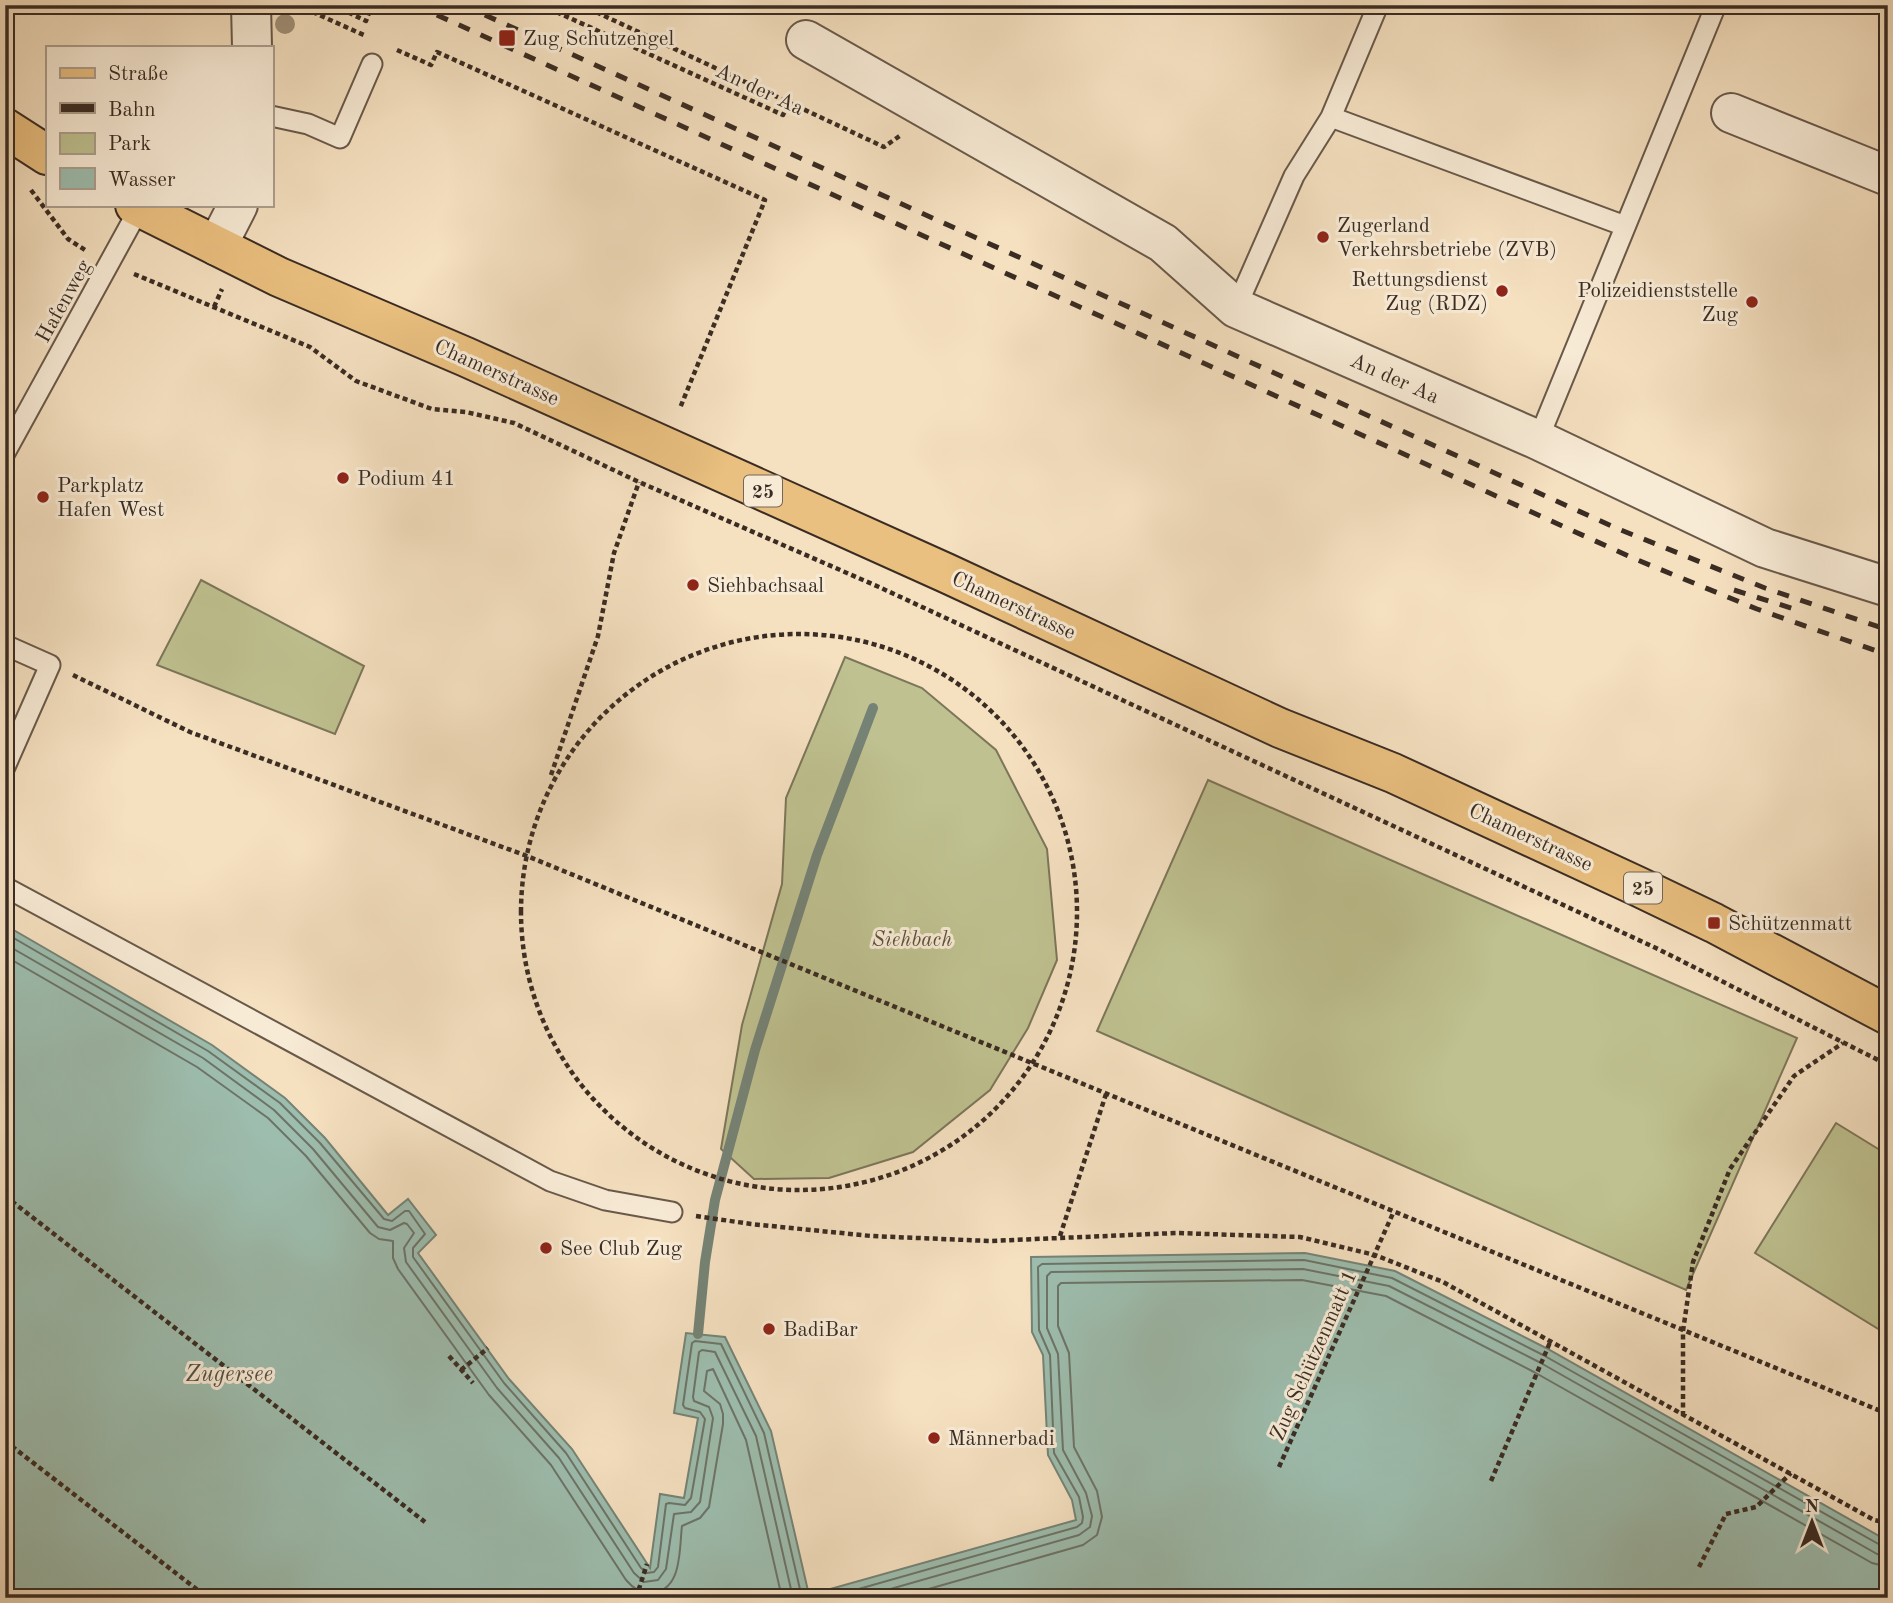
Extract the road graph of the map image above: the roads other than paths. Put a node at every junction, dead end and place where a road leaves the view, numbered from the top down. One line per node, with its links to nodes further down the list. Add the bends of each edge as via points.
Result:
1 (251, 5): 5 (street)
2 (1378, 5): 9 (lane)
3 (1716, 5): 15 (lane)
4 (806, 40): 17 (street, An der Aa, via 1163,243)
5 (252, 46)
6 (372, 64): 8 (lane, via 340,138 308,124)
7 (1731, 113): 12 (street)
8 (273, 116)
9 (1331, 117): 15 (lane); 17 (lane, via 1294,176)
10 (5, 128): 11 (main road)
11 (46, 154)
12 (1888, 176)
13 (137, 206): 16 (main road, Chamerstrasse / 25); 19 (lane, Hafenweg)
14 (237, 206): 16 (street)
15 (1625, 226): 18 (lane)
16 (217, 246): 24 (main road, Chamerstrasse / 25, via 1280,728 1392,772 1637,886)
17 (1236, 308): 18 (street, An der Aa)
18 (1538, 440): 20 (street, An der Aa, via 1765,548)
19 (5, 453)
20 (1888, 587)
21 (5, 645): 22 (lane, via 50,665)
22 (5, 767)
23 (5, 887): 25 (lane, via 550,1181 605,1200)
24 (1888, 1015)
25 (672, 1212)

